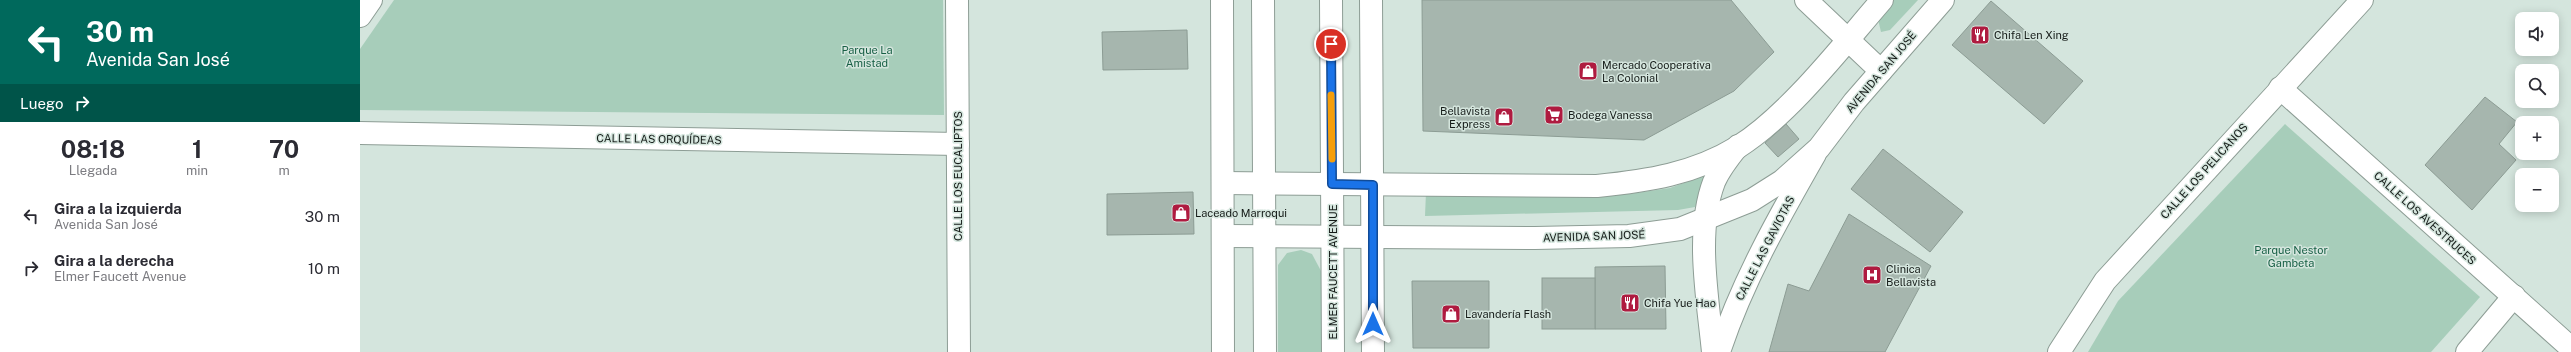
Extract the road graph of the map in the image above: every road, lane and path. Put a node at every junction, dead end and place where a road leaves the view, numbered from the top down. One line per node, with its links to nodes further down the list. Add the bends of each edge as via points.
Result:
1 (371, 0): 11 (street)
2 (957, 0): 16 (street, CALLE LOS EUCALIPTOS)
3 (1222, 0): 19 (street)
4 (1262, 0): 20 (street)
5 (1331, 0): 21 (street, ELMER FAUCETT AVENUE)
6 (1371, 0): 22 (street)
7 (1806, 0): 12 (street)
8 (1882, 0): 12 (street)
9 (1943, 0): 13 (street, AVENIDA SAN JOSÉ)
10 (2362, 0): 14 (street, CALLE LOS PELICANOS)
11 (360, 16)
12 (1847, 41): 13 (street); 17 (street, via 1774,118)
13 (1880, 71): 18 (street, AVENIDA SAN JOSÉ)
14 (2280, 88): 28 (street, CALLE LOS AVESTRUCES); 37 (street, CALLE LOS PELICANOS, via 2106,281)
15 (360, 133): 16 (street, CALLE LAS ORQUÍDEAS)
16 (958, 144): 30 (street, CALLE LOS EUCALIPTOS)
17 (1738, 146): 22 (street, via 1687,170 1648,181 1597,186); 23 (street, via 1715,181)
18 (1819, 148): 23 (street, AVENIDA SAN JOSÉ, via 1782,181 1758,196); 36 (street, CALLE LAS GAVIOTAS, via 1788,201 1733,310)
19 (1223, 183): 20 (street); 24 (street)
20 (1263, 183): 21 (street); 25 (street)
21 (1332, 184): 22 (street); 26 (street, ELMER FAUCETT AVENUE)
22 (1373, 185): 27 (street)
23 (1706, 220): 27 (street, AVENIDA SAN JOSÉ, via 1680,229 1629,236); 35 (street, via 1706,268)
24 (1223, 236): 25 (street, AVENIDA SAN JOSÉ); 31 (street)
25 (1264, 236): 26 (street, AVENIDA SAN JOSÉ); 32 (street)
26 (1333, 237): 27 (street, AVENIDA SAN JOSÉ); 33 (street, ELMER FAUCETT AVENUE)
27 (1373, 237): 34 (street)
28 (2514, 296): 29 (street, CALLE LOS AVESTRUCES); 38 (street)
29 (2571, 348)
30 (959, 352)
31 (1223, 352)
32 (1265, 352)
33 (1333, 352)
34 (1373, 352)
35 (1713, 352)
36 (1719, 352)
37 (2059, 352)
38 (2467, 352)

